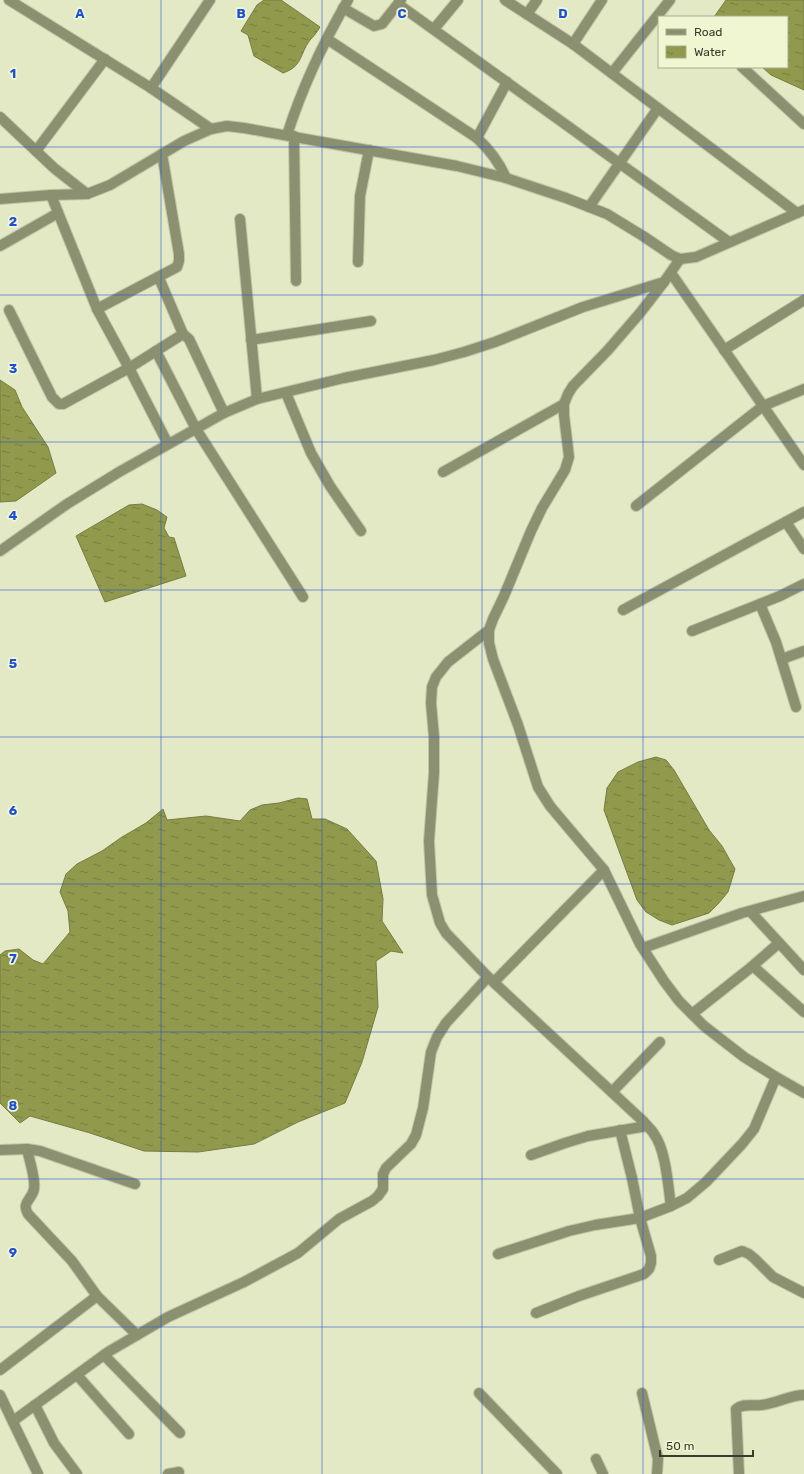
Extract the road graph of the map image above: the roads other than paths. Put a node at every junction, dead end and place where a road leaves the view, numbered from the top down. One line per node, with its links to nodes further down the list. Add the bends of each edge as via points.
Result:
1 (9, 0): 14 (street)
2 (210, 0): 18 (street)
3 (458, 0): 11 (street)
4 (505, 0): 10 (street)
5 (537, 0): 10 (street)
6 (602, 0): 13 (street)
7 (670, 0): 16 (street)
8 (400, 2): 9 (street, via 382,24 374,26); 11 (street)
9 (345, 4): 12 (street)
10 (527, 14): 13 (street)
11 (434, 29): 17 (street)
12 (327, 39): 23 (street, via 306,82); 24 (street)
13 (573, 44): 16 (street)
14 (105, 59): 18 (street); 26 (street)
15 (743, 68): 21 (street)
16 (612, 73): 19 (street)
17 (508, 82): 24 (street); 28 (street)
18 (151, 88): 22 (street)
19 (658, 108): 28 (street); 34 (street)
20 (0, 117): 26 (street)
21 (804, 124)
22 (211, 129): 23 (street, via 227,126); 27 (street)
23 (290, 136): 25 (street); 43 (street)
24 (477, 138): 29 (street, via 494,155)
25 (369, 150): 29 (street); 40 (street, via 360,196)
26 (36, 151): 30 (street)
27 (162, 154): 30 (street, via 110,185); 42 (street, via 179,261 177,267)
28 (620, 163): 33 (street); 37 (street)
29 (506, 178): 33 (street)
30 (87, 194): 31 (street)
31 (51, 195): 32 (street); 35 (street)
32 (0, 199)
33 (589, 207): 39 (street, via 607,214)
34 (800, 212): 37 (street)
35 (58, 213): 38 (street); 46 (street)
36 (240, 219): 50 (street)
37 (729, 242): 39 (street, via 696,257)
38 (0, 246)
39 (680, 259): 41 (street)
40 (358, 262)
41 (671, 273): 44 (street); 51 (street)
42 (159, 278): 46 (street); 49 (street)
43 (296, 281)
44 (664, 282): 55 (street, via 582,307 464,352); 57 (street, via 617,340 573,386)
45 (804, 300): 51 (street)
46 (97, 309): 53 (street)
47 (9, 310): 53 (street, via 52,397 59,404)
48 (371, 321): 50 (street)
49 (182, 334): 52 (street); 59 (street, via 189,338)
50 (251, 340): 56 (street)
51 (724, 350): 58 (street)
52 (156, 351): 53 (street); 60 (street)
53 (129, 368): 61 (street)
54 (804, 389): 58 (street)
55 (286, 393): 56 (street); 67 (street, via 311,453)
56 (257, 399): 59 (street)
57 (564, 404): 63 (street); 74 (street, via 569,457 565,470 531,531)
58 (763, 406): 62 (street); 64 (street)
59 (224, 413): 60 (street)
60 (196, 429): 61 (street); 71 (street)
61 (168, 444): 69 (street, via 67,504)
62 (804, 465)
63 (443, 472)
64 (636, 506)
65 (804, 512): 66 (street)
66 (786, 522): 68 (street); 73 (street)
67 (361, 531)
68 (804, 549)
69 (0, 551)
70 (804, 584): 72 (street)
71 (303, 597)
72 (760, 604): 75 (street); 77 (street)
73 (623, 610)
74 (489, 630): 79 (street, via 493,659 538,787 550,806); 86 (street, via 448,662 436,677 432,687 434,773 429,841 432,895 440,923 446,933)
75 (692, 631)
76 (804, 651): 77 (street)
77 (782, 659): 78 (street)
78 (796, 708)
79 (604, 870): 83 (street); 86 (street)
80 (804, 896): 81 (street)
81 (750, 911): 82 (street); 83 (street)
82 (779, 943): 84 (street); 85 (street)
83 (643, 948): 88 (street, via 676,998)
84 (752, 966): 87 (street); 88 (street)
85 (804, 970)
86 (491, 980): 91 (street); 106 (street, via 446,1023 437,1037 431,1052 423,1108 416,1135 411,1144 386,1168 383,1174 383,1189 378,1196 339,1219 298,1253)
87 (804, 1012)
88 (692, 1014): 90 (street, via 744,1057)
89 (660, 1042): 91 (street)
90 (776, 1078): 92 (street); 99 (street, via 754,1129 742,1144 706,1182 687,1198)
91 (612, 1092): 93 (street)
92 (804, 1093)
93 (647, 1126): 94 (street); 99 (street, via 659,1143)
94 (620, 1130): 97 (street, via 588,1136); 100 (street)
95 (27, 1149): 96 (street); 98 (street, via 56,1156); 104 (street, via 34,1187 25,1209 72,1261)
96 (0, 1150)
97 (531, 1155)
98 (135, 1184)
99 (671, 1206): 100 (street)
100 (640, 1218): 101 (street, via 569,1231); 105 (street, via 651,1256 649,1269 644,1274)
101 (498, 1254)
102 (719, 1260): 103 (street, via 742,1252 749,1254 773,1276)
103 (804, 1293)
104 (97, 1296): 106 (street); 108 (street)
105 (536, 1313)
106 (137, 1335): 107 (street)
107 (104, 1355): 109 (street); 118 (street)
108 (0, 1370)
109 (76, 1375): 114 (street); 117 (street)
110 (479, 1393): 124 (street)
111 (642, 1393): 126 (street, via 658,1459)
112 (0, 1395): 115 (street)
113 (804, 1395): 127 (street, via 762,1405 742,1406 736,1410)
114 (35, 1405): 116 (street); 122 (street, via 54,1442)
115 (3, 1408): 116 (street)
116 (13, 1421): 121 (street)
117 (129, 1434)
118 (180, 1434)
119 (596, 1459): 125 (street)
120 (179, 1472): 123 (street)
121 (38, 1474)
122 (77, 1474)
123 (168, 1474)
124 (557, 1474)
125 (603, 1474)
126 (657, 1474)
127 (739, 1474)

